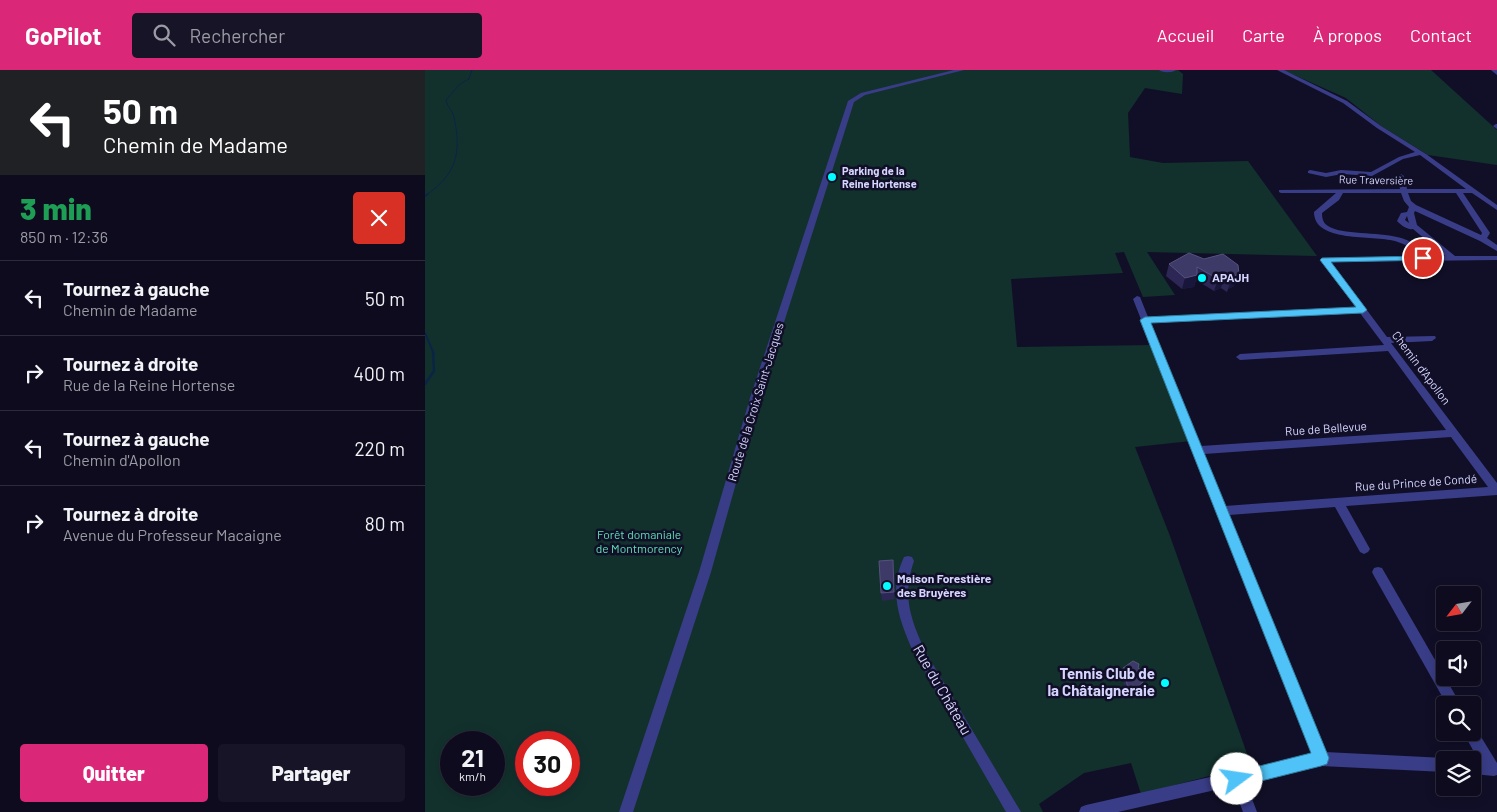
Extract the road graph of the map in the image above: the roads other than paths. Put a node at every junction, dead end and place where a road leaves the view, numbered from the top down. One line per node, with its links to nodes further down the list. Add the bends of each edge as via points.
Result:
1 (961, 70): 47 (street, Route de la Croix Saint-Jacques, via 863,94 851,101 755,398 705,572)
2 (1162, 70): 3 (street)
3 (1173, 70)
4 (1280, 70): 5 (street, via 1345,102)
5 (1421, 153): 6 (street, via 1401,158 1372,174 1341,172 1317,175); 13 (street)
6 (1309, 172)
7 (1401, 176): 14 (street)
8 (1355, 178): 12 (street)
9 (1324, 182): 11 (street)
10 (1281, 191): 11 (street, Rue Traversière)
11 (1332, 191): 12 (street, Rue Traversière)
12 (1345, 191): 14 (street, Rue Traversière); 23 (street, via 1318,212 1323,226 1333,231 1388,237 1421,250)
13 (1472, 191): 15 (street, Rue Traversière); 16 (street)
14 (1404, 192): 15 (street, Rue Traversière); 19 (street)
15 (1459, 192): 17 (street)
16 (1484, 200): 17 (street); 18 (street)
17 (1467, 201): 21 (street, via 1486,234)
18 (1497, 208)
19 (1412, 210): 20 (street); 20 (street, via 1401,221 1410,227); 21 (street)
20 (1415, 226): 24 (street)
21 (1483, 238): 22 (street)
22 (1497, 249)
23 (1427, 258): 24 (street); 27 (street, Chemin d'Apollon, via 1325,260)
24 (1452, 258): 25 (street)
25 (1497, 258)
26 (1137, 300): 28 (street)
27 (1363, 310): 28 (street); 30 (street, Chemin d'Apollon)
28 (1145, 320): 33 (street)
29 (1432, 338): 30 (street)
30 (1388, 344): 31 (street); 32 (street, Chemin d'Apollon)
31 (1240, 357)
32 (1455, 433): 33 (street, Rue de Bellevue); 34 (street, Chemin d'Apollon)
33 (1199, 450): 36 (street)
34 (1497, 491): 35 (street, Rue du Prince de Condé)
35 (1337, 502): 36 (street, Rue du Prince de Condé); 37 (street)
36 (1223, 511): 42 (street)
37 (1364, 549)
38 (907, 561): 48 (street, Rue du Château, via 902,576 900,605 908,629)
39 (1378, 572): 40 (street)
40 (1449, 696)
41 (1476, 741): 45 (street)
42 (1321, 758): 43 (street); 46 (street)
43 (1436, 764)
44 (1481, 768): 45 (street)
45 (1494, 769)
46 (1237, 779): 49 (street); 50 (street)
47 (626, 812)
48 (1013, 812)
49 (1086, 812)
50 (1250, 812)

